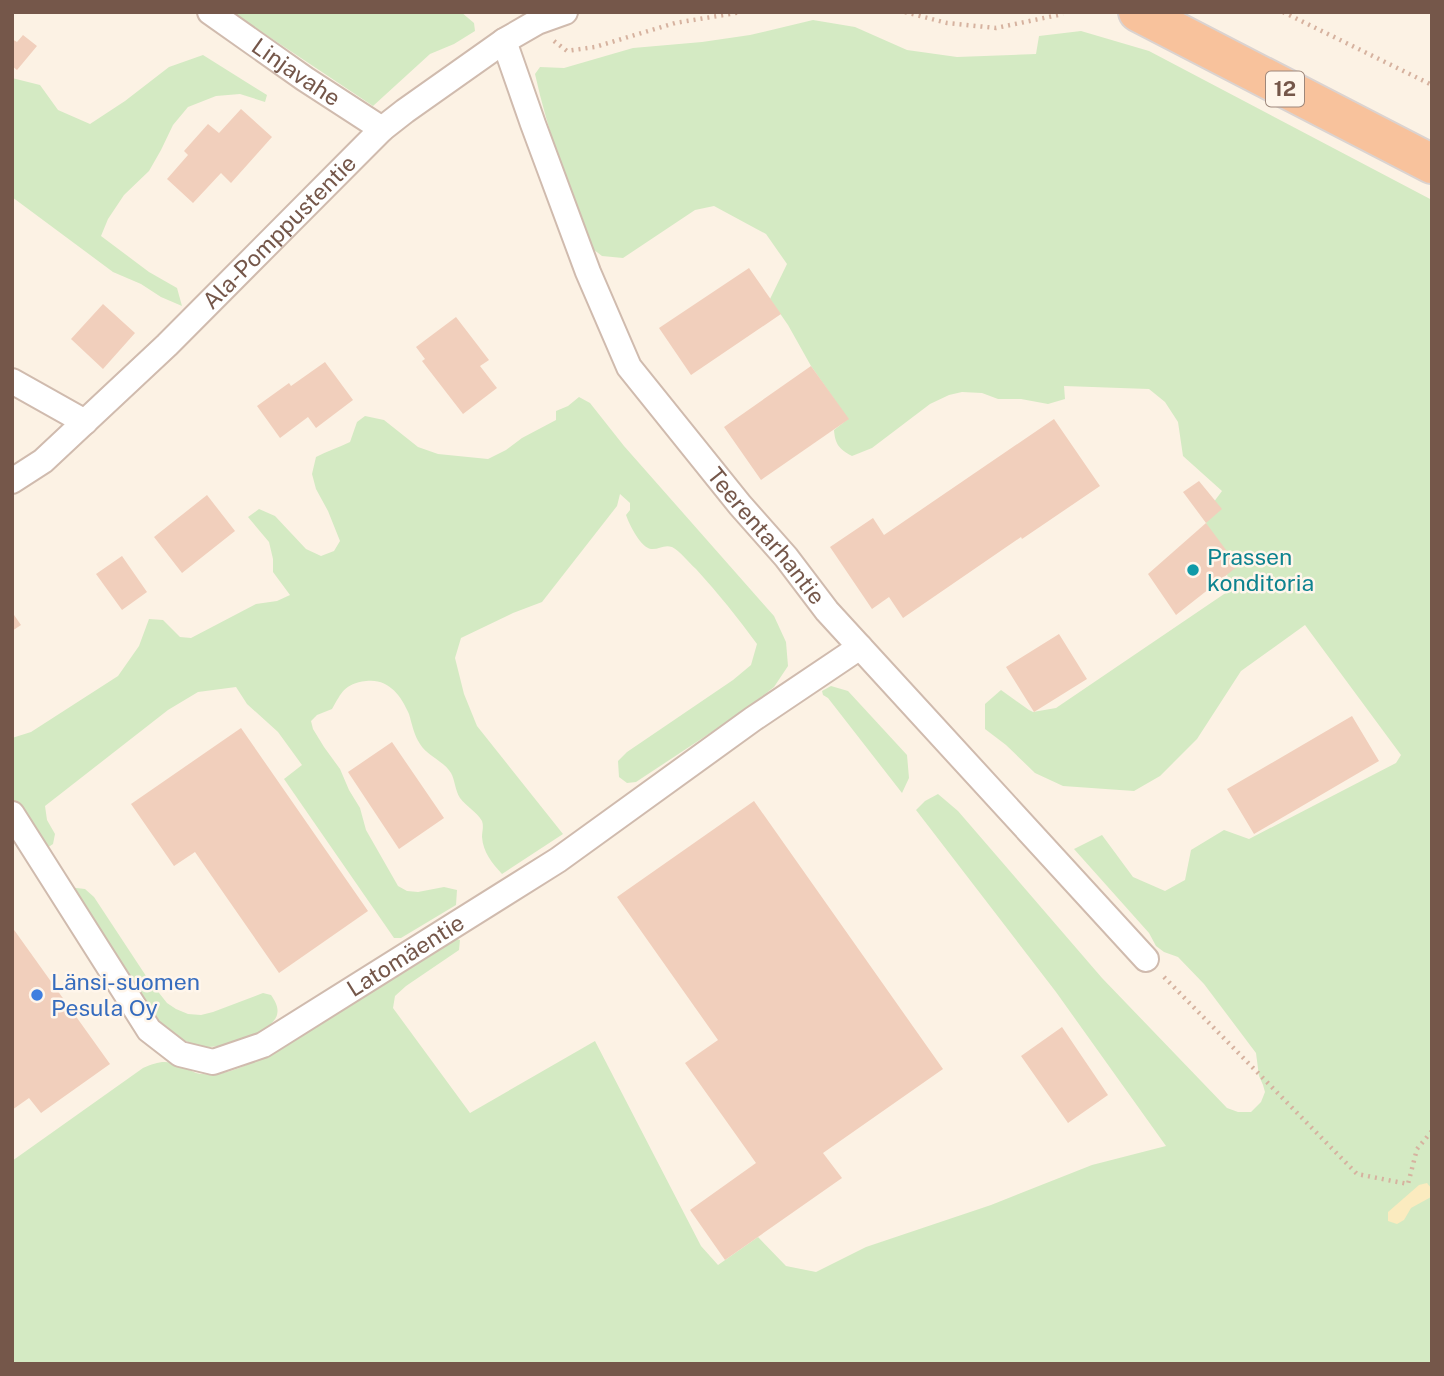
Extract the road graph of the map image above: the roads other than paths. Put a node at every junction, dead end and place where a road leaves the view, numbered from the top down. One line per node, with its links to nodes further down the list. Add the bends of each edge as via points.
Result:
1 (210, 12): 5 (street, Linjavahe)
2 (565, 12): 4 (street, Ala-Pomppustentie)
3 (1138, 12): 6 (highway, 12)
4 (504, 41): 5 (street, Ala-Pomppustentie); 10 (street, Teerentarhantie, via 588,272 629,367)
5 (382, 129): 8 (street, Ala-Pomppustentie)
6 (1432, 164)
7 (12, 381): 8 (street)
8 (85, 422): 9 (street, Ala-Pomppustentie, via 43,461)
9 (12, 481)
10 (860, 647): 11 (street, Latomäentie, via 558,860 263,1045 213,1062 180,1054 149,1030); 12 (street, Teerentarhantie)
11 (12, 814)
12 (1146, 959)

